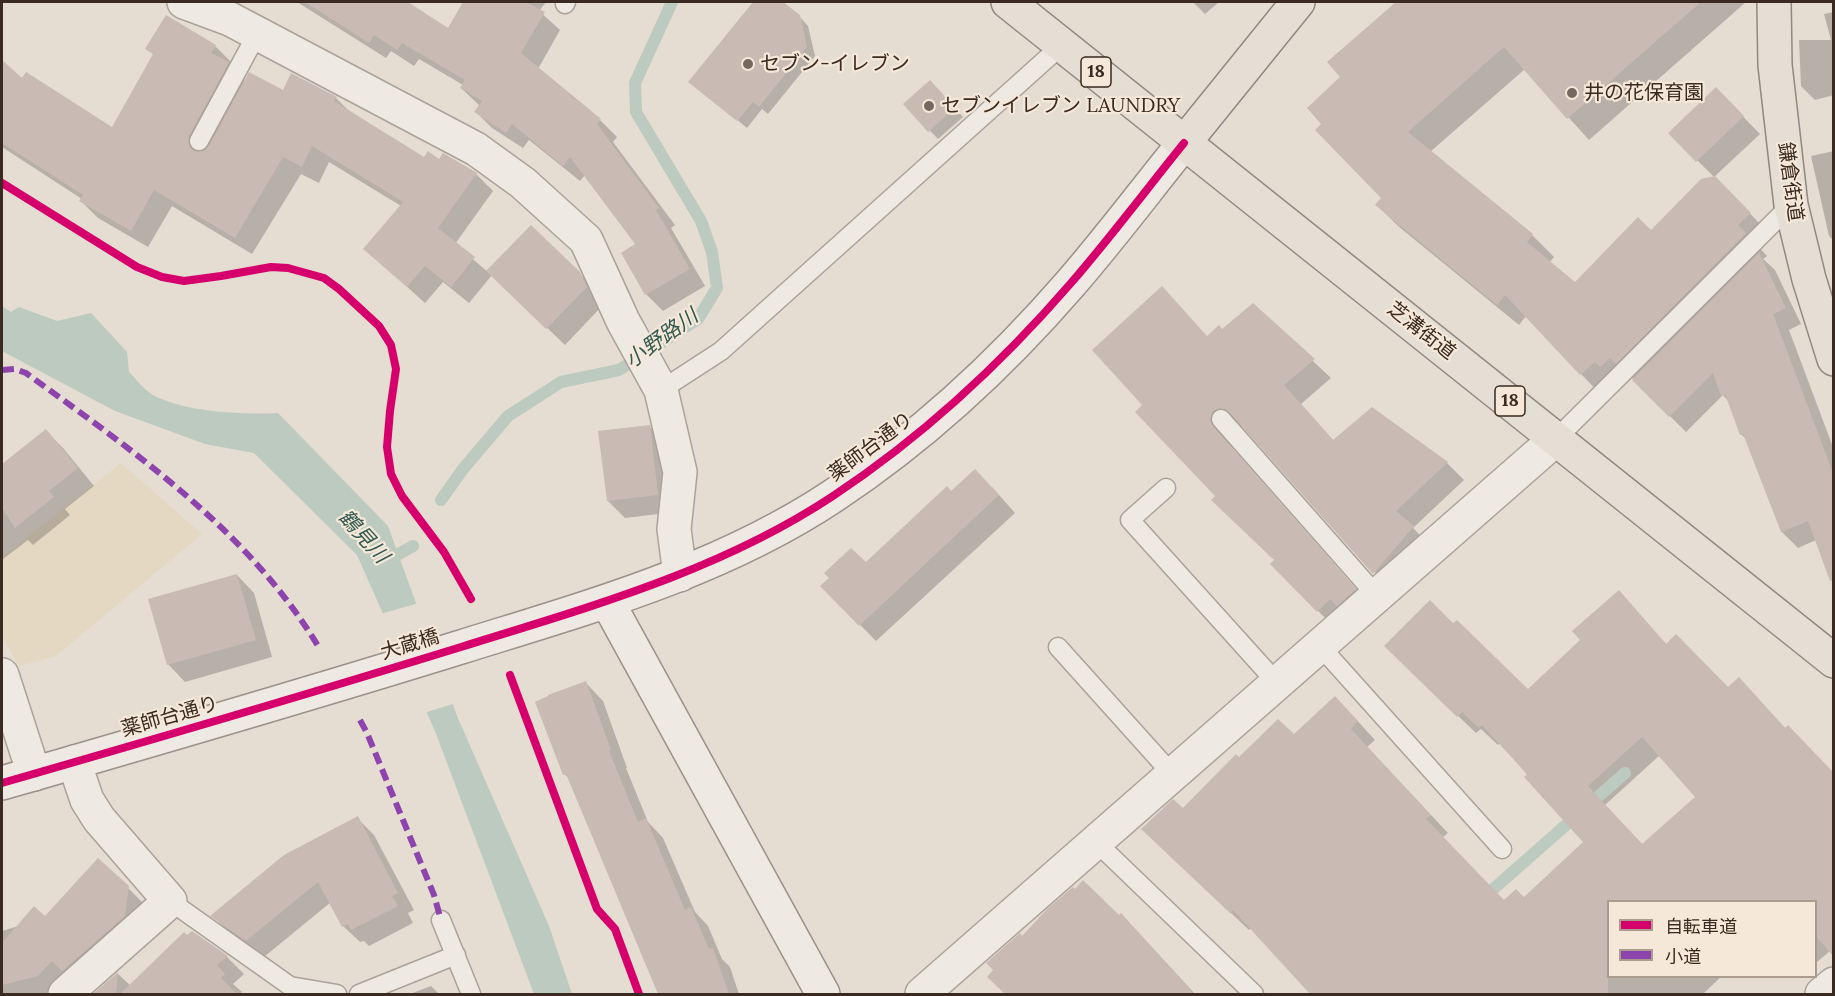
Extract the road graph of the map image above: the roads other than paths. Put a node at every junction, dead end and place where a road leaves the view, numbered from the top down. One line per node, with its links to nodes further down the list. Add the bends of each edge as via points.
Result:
1 (184, 2): 5 (street, via 231,19)
2 (1008, 2): 6 (main road, 芝溝街道 / 18)
3 (1298, 2): 8 (main road)
4 (1774, 2): 9 (main road, 鎌倉街道, via 1775,64)
5 (257, 34): 7 (lane); 11 (street, via 477,149 523,183 586,240)
6 (1062, 45): 8 (main road, 芝溝街道 / 18); 11 (lane, via 721,351)
7 (199, 141)
8 (1184, 143): 13 (main road, 芝溝街道 / 18); 15 (street, 薬師台通り, via 1072,282 944,412 832,497 746,546)
9 (1791, 205): 10 (main road, 鎌倉街道); 13 (lane)
10 (1833, 359)
11 (654, 378): 15 (street, via 680,472 674,529)
12 (1221, 419): 16 (lane)
13 (1557, 438): 16 (street); 21 (main road, 芝溝街道 / 18)
14 (1166, 488): 24 (lane, via 1130,520)
15 (680, 575): 17 (street, 薬師台通り)
16 (1377, 596): 19 (street)
17 (607, 601): 18 (street, 薬師台通り); 39 (street)
18 (482, 640): 23 (street, 大蔵橋)
19 (1320, 646): 24 (street); 30 (lane)
20 (1058, 647): 27 (lane)
21 (1833, 660)
22 (2, 675): 26 (street)
23 (348, 682): 25 (street, 薬師台通り)
24 (1277, 683): 27 (street)
25 (74, 762): 26 (street, 薬師台通り); 31 (street, via 94,813)
26 (34, 774): 28 (street, 薬師台通り)
27 (1173, 775): 29 (street)
28 (2, 783)
29 (1096, 842): 40 (street); 41 (lane)
30 (1502, 849)
31 (170, 901): 35 (street); 36 (lane, via 290,986)
32 (441, 920): 33 (lane)
33 (456, 955): 37 (lane); 38 (lane)
34 (1833, 984): 42 (street)
35 (65, 994)
36 (337, 994)
37 (359, 994)
38 (471, 994)
39 (823, 994)
40 (922, 994)
41 (1254, 994)
42 (1822, 994)

